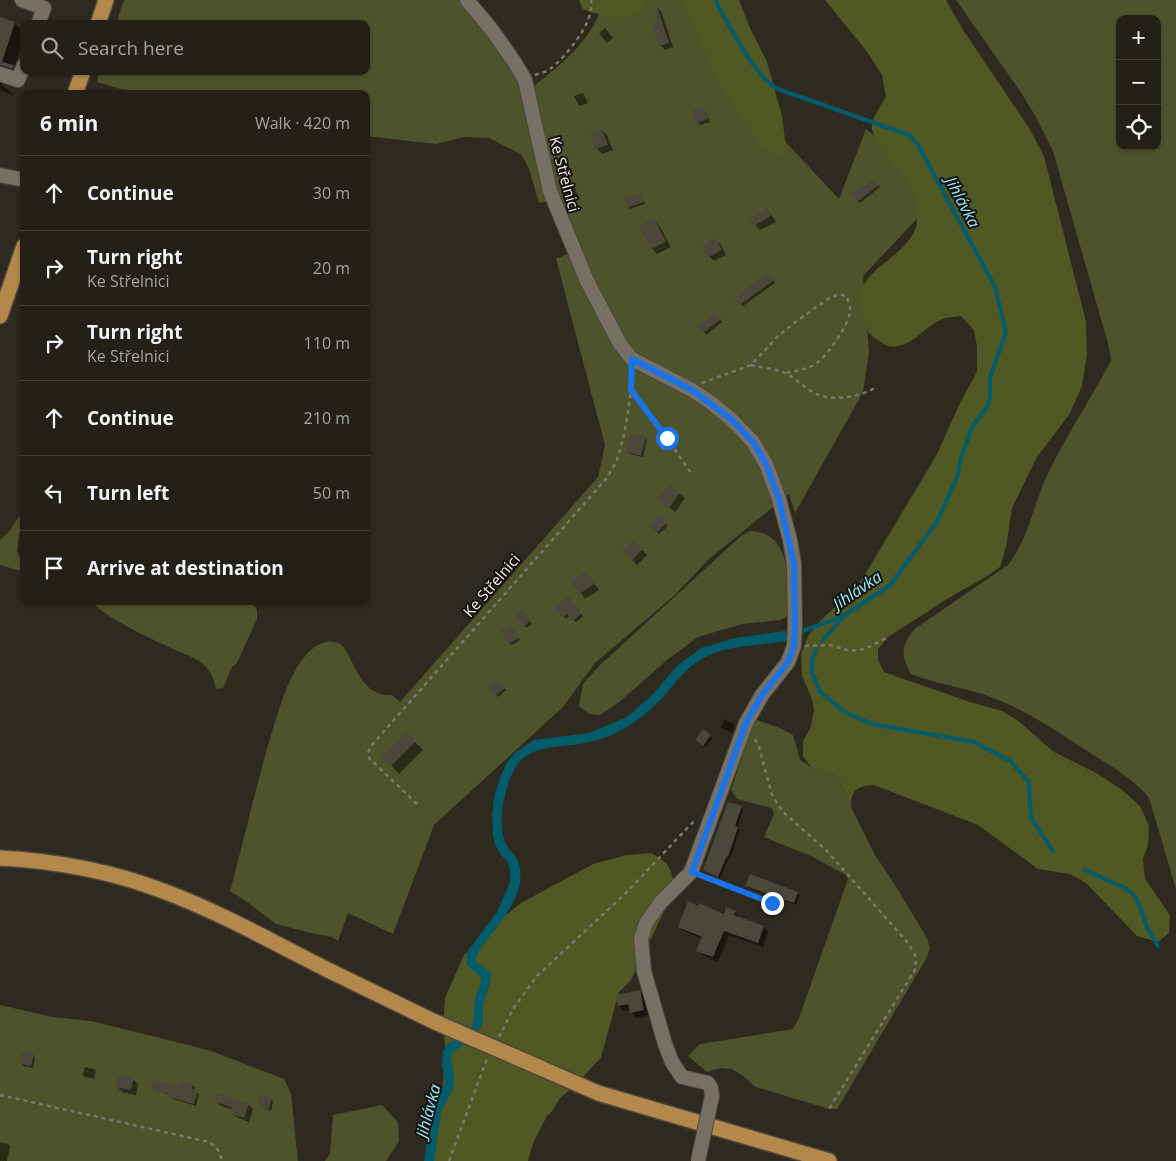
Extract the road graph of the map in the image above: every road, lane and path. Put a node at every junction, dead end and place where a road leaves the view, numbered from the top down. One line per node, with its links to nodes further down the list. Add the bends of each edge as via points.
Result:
1 (106, 0): 6 (main road)
2 (467, 0): 10 (lane, Ke Střelnici, via 492,30)
3 (591, 0): 10 (path, via 590,18 567,51 549,69)
4 (29, 1): 5 (lane, via 44,8)
5 (40, 20)
6 (99, 20)
7 (0, 74): 8 (lane, via 18,80)
8 (20, 75)
9 (81, 75): 11 (main road)
10 (525, 80): 16 (lane, Ke Střelnici, via 550,191 563,226 586,281 620,344)
11 (76, 90)
12 (0, 175): 13 (lane)
13 (20, 179)
14 (20, 258): 15 (main road)
15 (0, 316)
16 (632, 359): 20 (path, Ke Střelnici); 21 (lane, Ke Střelnici)
17 (751, 365): 18 (path); 18 (path, via 798,320 831,297 840,294 847,298 850,310 844,328 826,353 817,363 801,371); 21 (path, via 707,380)
18 (784, 373): 19 (path, via 815,393 826,396 864,394)
19 (875, 388)
20 (631, 390): 22 (path); 26 (path, Ke Střelnici, via 616,462 606,479 371,746 369,758)
21 (692, 390): 24 (lane, Ke Střelnici, via 731,419 753,442 766,464 779,499 794,564)
22 (691, 474)
23 (888, 637): 24 (path, via 869,647 850,651 831,645)
24 (794, 644): 25 (lane, via 788,662 762,695)
25 (746, 723): 27 (lane); 34 (path, via 759,747 772,796 783,812 827,851 908,943 914,955 916,968)
26 (417, 804)
27 (715, 811): 29 (lane); 31 (path, via 692,823 627,892 537,976 513,1009)
28 (0, 858): 35 (main road, bridge, via 78,867 135,881 191,902 435,1022 598,1093)
29 (692, 872): 30 (path); 35 (lane, bridge, via 661,902 646,923 641,939 644,971 672,1062 682,1077 708,1083 712,1088)
30 (772, 903)
31 (497, 1040)
32 (488, 1056): 37 (path)
33 (0, 1095): 36 (path, via 209,1142 217,1148)
34 (828, 1109)
35 (705, 1124): 38 (lane, bridge); 39 (main road)
36 (221, 1161)
37 (450, 1161)
38 (698, 1161)
39 (829, 1161)

